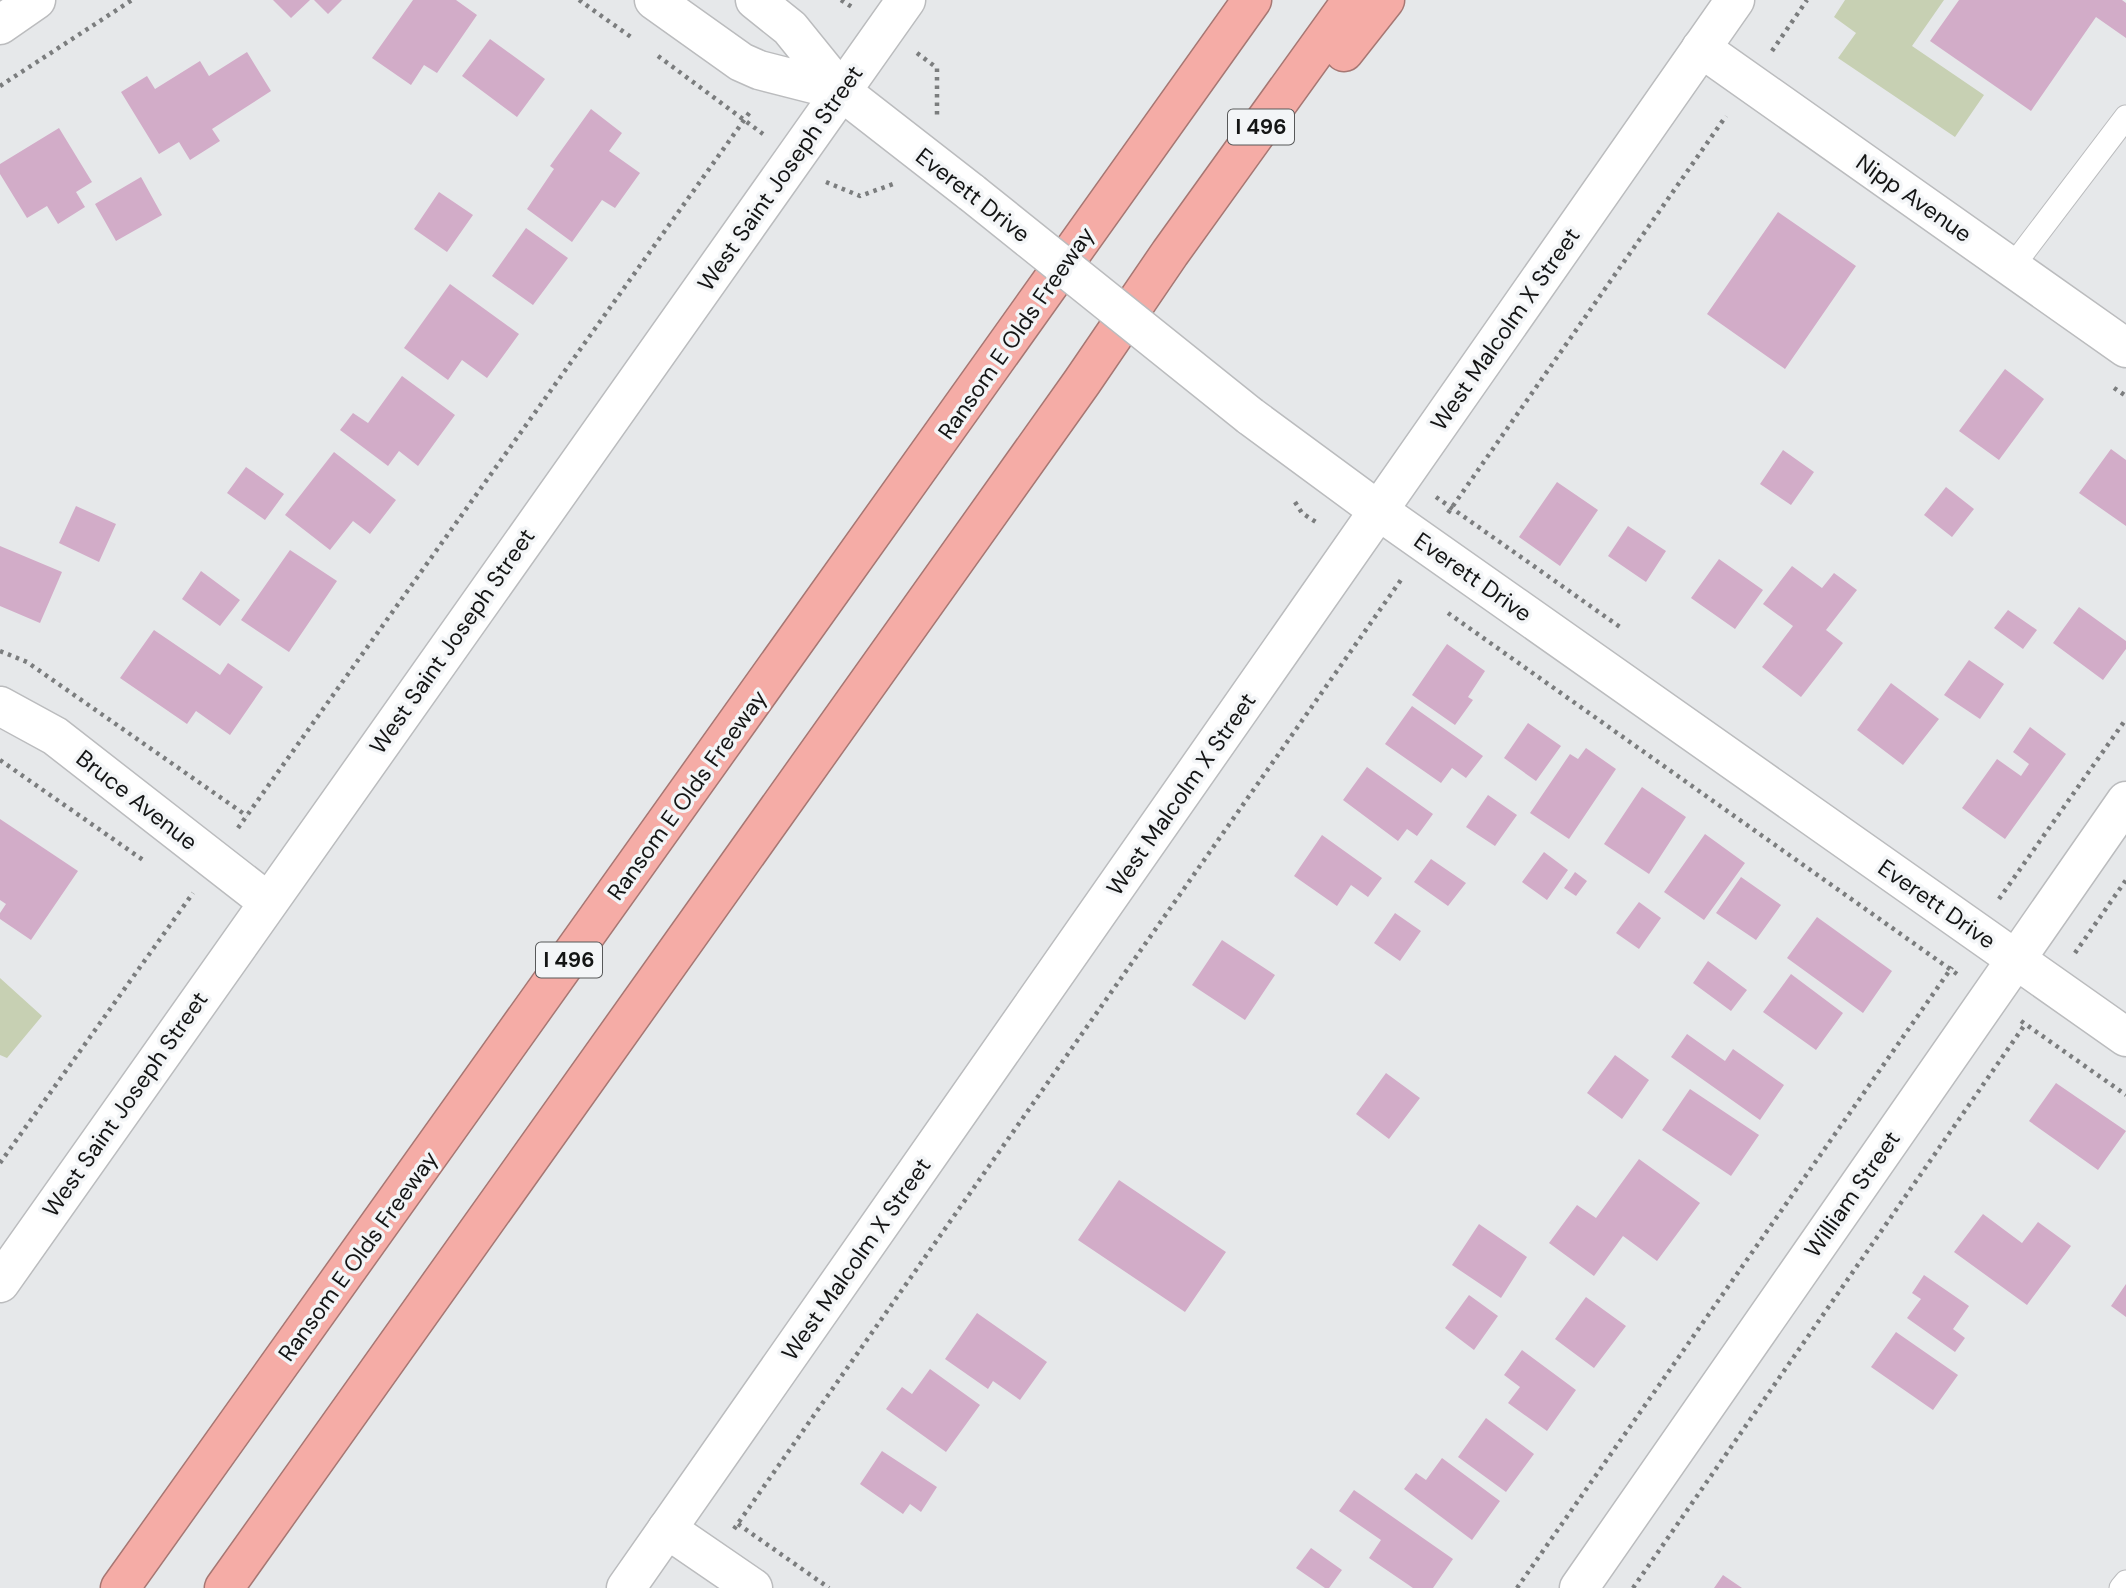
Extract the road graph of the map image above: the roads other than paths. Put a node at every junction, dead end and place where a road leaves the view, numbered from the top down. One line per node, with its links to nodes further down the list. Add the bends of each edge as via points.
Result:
1 (36, 0): 9 (street)
2 (654, 0): 11 (street, Everett Drive, via 741,62 776,76)
3 (755, 0): 11 (street, Everett Drive, via 790,29)
4 (1252, 0): 25 (highway, Ransom E Olds Freeway / I 496)
5 (1352, 0): 13 (highway, I 496)
6 (1385, 0): 13 (highway, via 1321,81)
7 (1735, 0): 10 (street, West Malcolm X Street)
8 (895, 14): 11 (street, West Saint Joseph Street)
9 (0, 25)
10 (1702, 48): 14 (street, Nipp Avenue); 16 (street, West Malcolm X Street)
11 (841, 91): 16 (street, Everett Drive, bridge, via 1250,416); 19 (street, West Saint Joseph Street)
12 (2126, 117): 14 (lane)
13 (1188, 229): 26 (highway, I 496)
14 (2012, 267): 15 (street, Nipp Avenue)
15 (2126, 348)
16 (1379, 511): 20 (street, Everett Drive); 23 (street, West Malcolm X Street)
17 (0, 706): 19 (street, Bruce Avenue, via 55,736)
18 (2126, 801): 20 (street, William Street)
19 (268, 902): 22 (street, West Saint Joseph Street)
20 (2016, 959): 21 (street, Everett Drive); 29 (street, William Street)
21 (2126, 1037)
22 (0, 1283)
23 (667, 1529): 27 (street, West Malcolm X Street); 28 (street)
24 (2126, 1581): 30 (lane)
25 (120, 1588)
26 (224, 1588)
27 (626, 1588)
28 (753, 1588)
29 (1578, 1588)
30 (2121, 1588)

